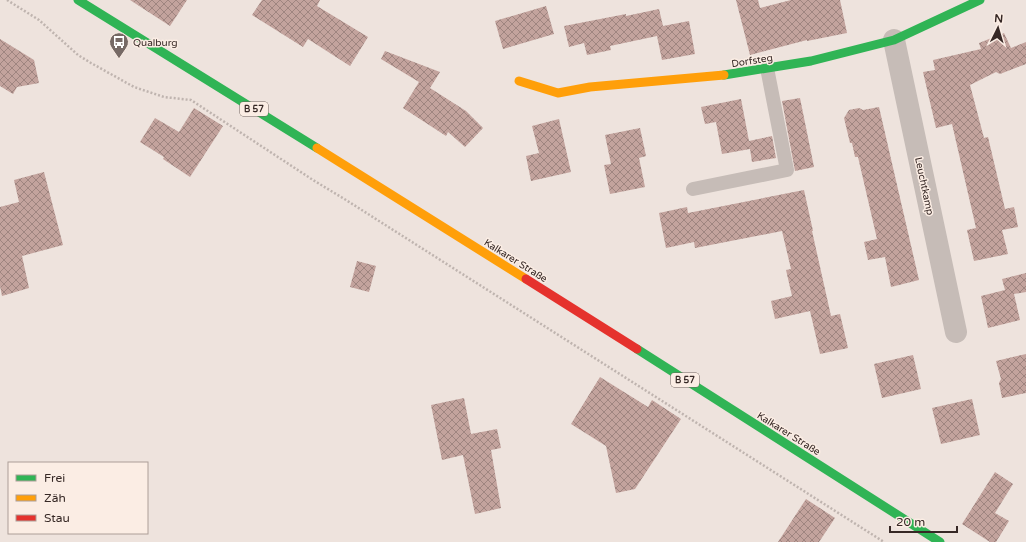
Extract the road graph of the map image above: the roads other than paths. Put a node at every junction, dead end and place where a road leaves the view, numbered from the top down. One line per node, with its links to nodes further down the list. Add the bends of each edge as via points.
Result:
1 (78, 0): 8 (main road, Kalkarer Straße / B 57, via 424,214)
2 (980, 0): 3 (main road, Dorfsteg)
3 (894, 40): 4 (main road, Dorfsteg, via 811,61); 7 (street, Leuchtkamp)
4 (767, 68): 5 (main road, Dorfsteg, via 728,75 590,87 558,94); 6 (lane, via 787,170)
5 (519, 81)
6 (693, 189)
7 (956, 332)
8 (940, 542)

